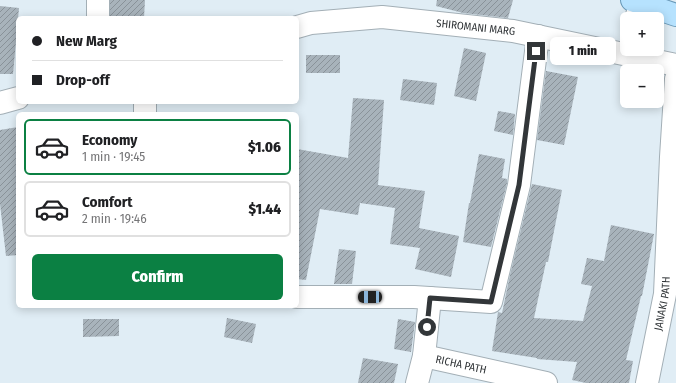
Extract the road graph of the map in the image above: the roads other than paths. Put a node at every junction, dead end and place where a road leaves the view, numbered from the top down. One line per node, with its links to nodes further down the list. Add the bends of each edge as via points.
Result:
1 (98, 0): 4 (street)
2 (637, 6): 3 (main road)
3 (676, 15)
4 (98, 16)
5 (299, 26): 6 (street, SHIROMANI MARG, via 382,17)
6 (538, 36): 7 (street, SHIROMANI MARG); 14 (street, via 519,185 491,302)
7 (620, 51)
8 (641, 56): 9 (street, SHIROMANI MARG)
9 (676, 65)
10 (676, 79): 18 (street, JANAKI PATH, via 665,294)
11 (16, 99): 12 (street)
12 (0, 103)
13 (299, 297): 14 (street)
14 (430, 298): 15 (street)
15 (424, 356): 16 (street); 17 (street, RICHA PATH)
16 (417, 383)
17 (546, 383)
18 (647, 383)

